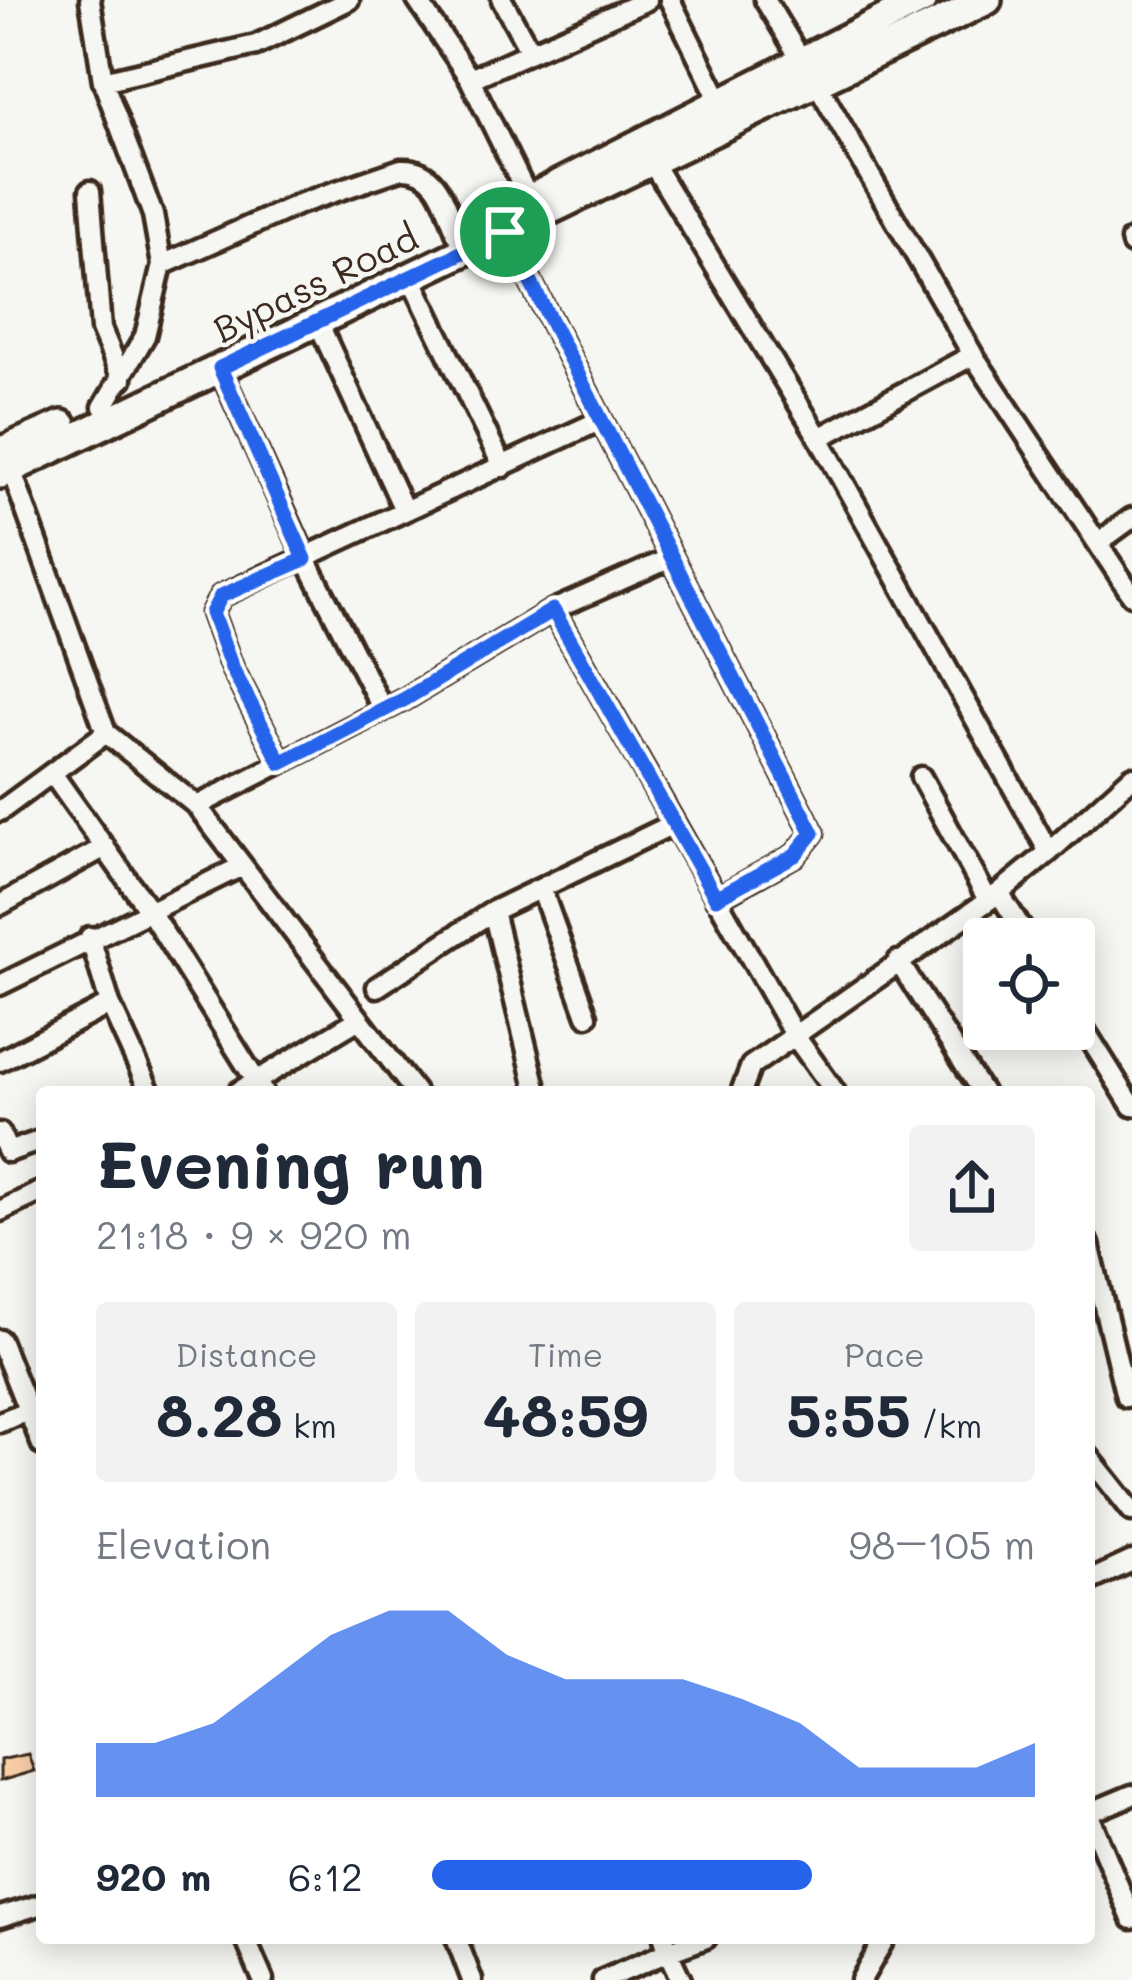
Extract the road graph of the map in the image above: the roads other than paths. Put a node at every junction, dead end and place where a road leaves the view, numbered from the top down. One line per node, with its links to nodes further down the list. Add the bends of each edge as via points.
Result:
1 (89, 0): 15 (street)
2 (349, 0): 15 (street, via 256,45)
3 (417, 0): 14 (street)
4 (502, 0): 12 (street)
5 (646, 0): 10 (street)
6 (670, 0): 17 (street)
7 (765, 0): 13 (street)
8 (922, 0): 11 (main road, Bypass Road)
9 (987, 0): 16 (main road, Bypass Road)
10 (600, 9): 12 (street)
11 (875, 9): 13 (main road, Bypass Road)
12 (529, 49): 14 (street)
13 (800, 58): 17 (main road, Bypass Road)
14 (470, 79): 20 (street)
15 (103, 81): 23 (street, via 153,215)
16 (818, 85): 18 (main road, Bypass Road); 26 (street)
17 (719, 99): 20 (main road, Bypass Road)
18 (650, 159): 21 (main road, Bypass Road); 31 (street)
19 (90, 191): 28 (street, via 101,329)
20 (529, 200): 22 (main road, Bypass Road)
21 (505, 232): 24 (main road, Bypass Road); 30 (street)
22 (458, 237): 23 (street, via 434,179 401,169); 29 (main road, Bypass Road)
23 (162, 265): 28 (street, via 145,335)
24 (410, 276): 25 (main road, Bypass Road); 33 (street)
25 (318, 322): 27 (main road, Bypass Road); 34 (street)
26 (973, 355): 31 (street); 36 (street)
27 (220, 368): 32 (main road, Bypass Road); 38 (street)
28 (122, 379): 29 (street)
29 (103, 407): 32 (main road, Bypass Road)
30 (601, 420): 33 (street); 37 (street)
31 (819, 438): 51 (street)
32 (3, 458): 42 (street)
33 (503, 467): 34 (street)
34 (404, 510): 38 (street)
35 (1132, 518): 36 (street)
36 (1099, 542): 39 (street)
37 (670, 558): 40 (street); 55 (street, via 813,833 795,855)
38 (305, 559): 41 (street); 43 (street, via 221,596 212,613)
39 (1132, 596)
40 (553, 610): 41 (street); 49 (street)
41 (383, 710): 43 (street)
42 (106, 733): 44 (street); 47 (street)
43 (281, 763): 47 (street)
44 (54, 776): 48 (street); 50 (street)
45 (921, 777): 54 (street)
46 (1132, 777): 51 (street)
47 (197, 806): 52 (street)
48 (0, 811)
49 (673, 824): 53 (street); 55 (street)
50 (105, 848): 56 (street); 58 (street)
51 (1049, 852): 54 (street)
52 (242, 866): 58 (street); 66 (street)
53 (542, 888): 57 (street); 65 (street)
54 (993, 896): 59 (street); 61 (street)
55 (716, 898): 67 (street)
56 (0, 905)
57 (493, 911): 63 (street); 74 (street)
58 (151, 913): 60 (street); 71 (street)
59 (1011, 918)
60 (90, 937): 62 (street); 64 (street)
61 (898, 961): 67 (street); 77 (street)
62 (0, 985)
63 (377, 987)
64 (110, 1004): 69 (street); 70 (street)
65 (587, 1016)
66 (359, 1019): 72 (street); 73 (street)
67 (795, 1036): 75 (street, via 751,1066); 76 (street)
68 (1095, 1047): 78 (street)
69 (0, 1060)
70 (148, 1086)
71 (259, 1086)
72 (261, 1086)
73 (410, 1086)
74 (536, 1086)
75 (743, 1086)
76 (831, 1086)
77 (978, 1086)
78 (1132, 1106)
79 (0, 1133): 80 (street, via 8,1152)
80 (36, 1142)
81 (36, 1194): 82 (street)
82 (0, 1211)
83 (1095, 1269): 85 (street)
84 (0, 1340): 86 (street)
85 (1126, 1396)
86 (28, 1411): 87 (street); 88 (street)
87 (0, 1422)
88 (36, 1430)
89 (1095, 1465): 90 (street)
90 (1132, 1511)
91 (1132, 1562): 92 (street)
92 (1095, 1578)
93 (1132, 1795): 94 (street)
94 (1095, 1811)
95 (1095, 1829): 98 (street)
96 (36, 1906): 97 (street)
97 (0, 1917)
98 (1132, 1919)
99 (248, 1944): 104 (street)
100 (458, 1944): 105 (street)
101 (882, 1944): 107 (street)
102 (666, 1945): 103 (street); 106 (street)
103 (609, 1979)
104 (263, 1980)
105 (472, 1980)
106 (681, 1980)
107 (861, 1980)

